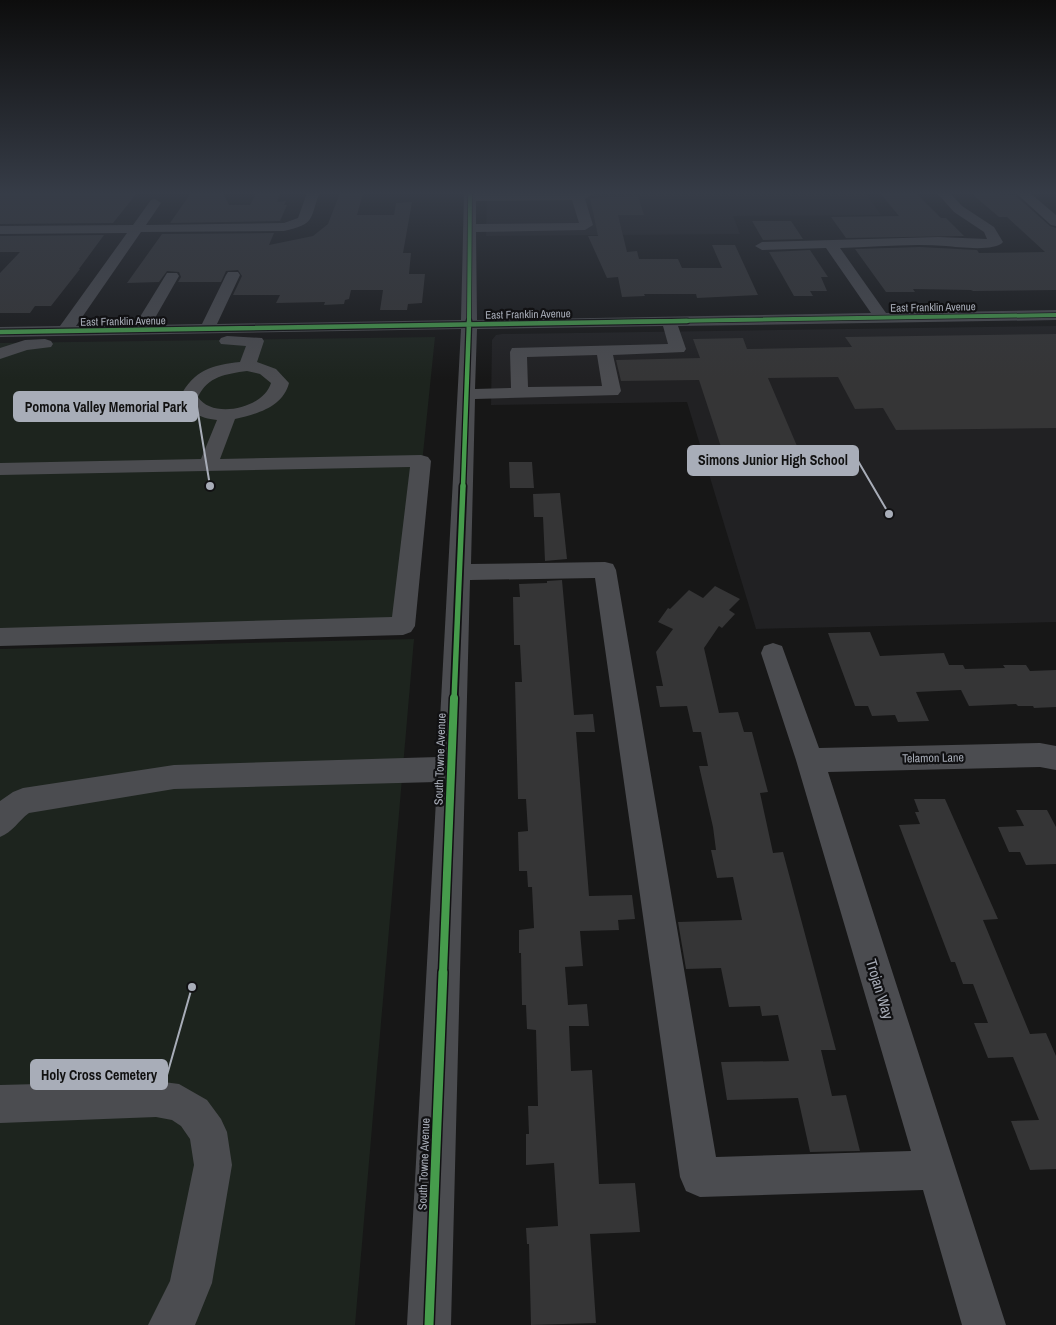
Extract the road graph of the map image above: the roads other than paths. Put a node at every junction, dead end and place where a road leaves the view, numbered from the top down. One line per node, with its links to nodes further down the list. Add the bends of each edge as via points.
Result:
1 (119, 255): 13 (street)
2 (469, 255): 9 (street, South Towne Avenue)
3 (838, 255): 7 (street)
4 (233, 275): 10 (street)
5 (172, 276): 11 (street)
6 (1056, 315): 7 (street, East Franklin Avenue)
7 (882, 318): 8 (street, East Franklin Avenue)
8 (669, 322): 9 (street, East Franklin Avenue); 14 (street, via 678,349)
9 (468, 325): 10 (street, East Franklin Avenue); 18 (street, South Towne Avenue)
10 (207, 329): 11 (street, East Franklin Avenue)
11 (139, 330): 13 (street, East Franklin Avenue)
12 (0, 332): 13 (street, East Franklin Avenue)
13 (64, 332)
14 (604, 350): 17 (street, via 518,352); 17 (street, via 612,391)
15 (0, 354): 16 (street, via 25,345 256,341)
16 (247, 366): 19 (street, via 275,374 280,383 277,393 267,402 249,410); 19 (street, via 225,368 207,375 194,385 189,397 197,408)
17 (520, 393): 18 (street)
18 (466, 394): 22 (street, South Towne Avenue)
19 (228, 414): 20 (street)
20 (208, 465): 21 (street); 23 (street, via 421,461 402,626)
21 (0, 469)
22 (459, 572): 27 (street, South Towne Avenue); 30 (street, via 605,570 700,1177)
23 (0, 637)
24 (773, 653): 26 (street, Trojan Way)
25 (1056, 758): 26 (street, Telamon Lane, via 1040,755)
26 (810, 760): 30 (street, Trojan Way)
27 (451, 769): 28 (street, via 174,777 23,801); 32 (street, South Towne Avenue)
28 (0, 823)
29 (0, 1104): 31 (street, via 156,1099 179,1103 194,1113 208,1132 214,1165 191,1283)
30 (936, 1170): 33 (street, Trojan Way)
31 (170, 1325)
32 (429, 1325)
33 (984, 1325)

